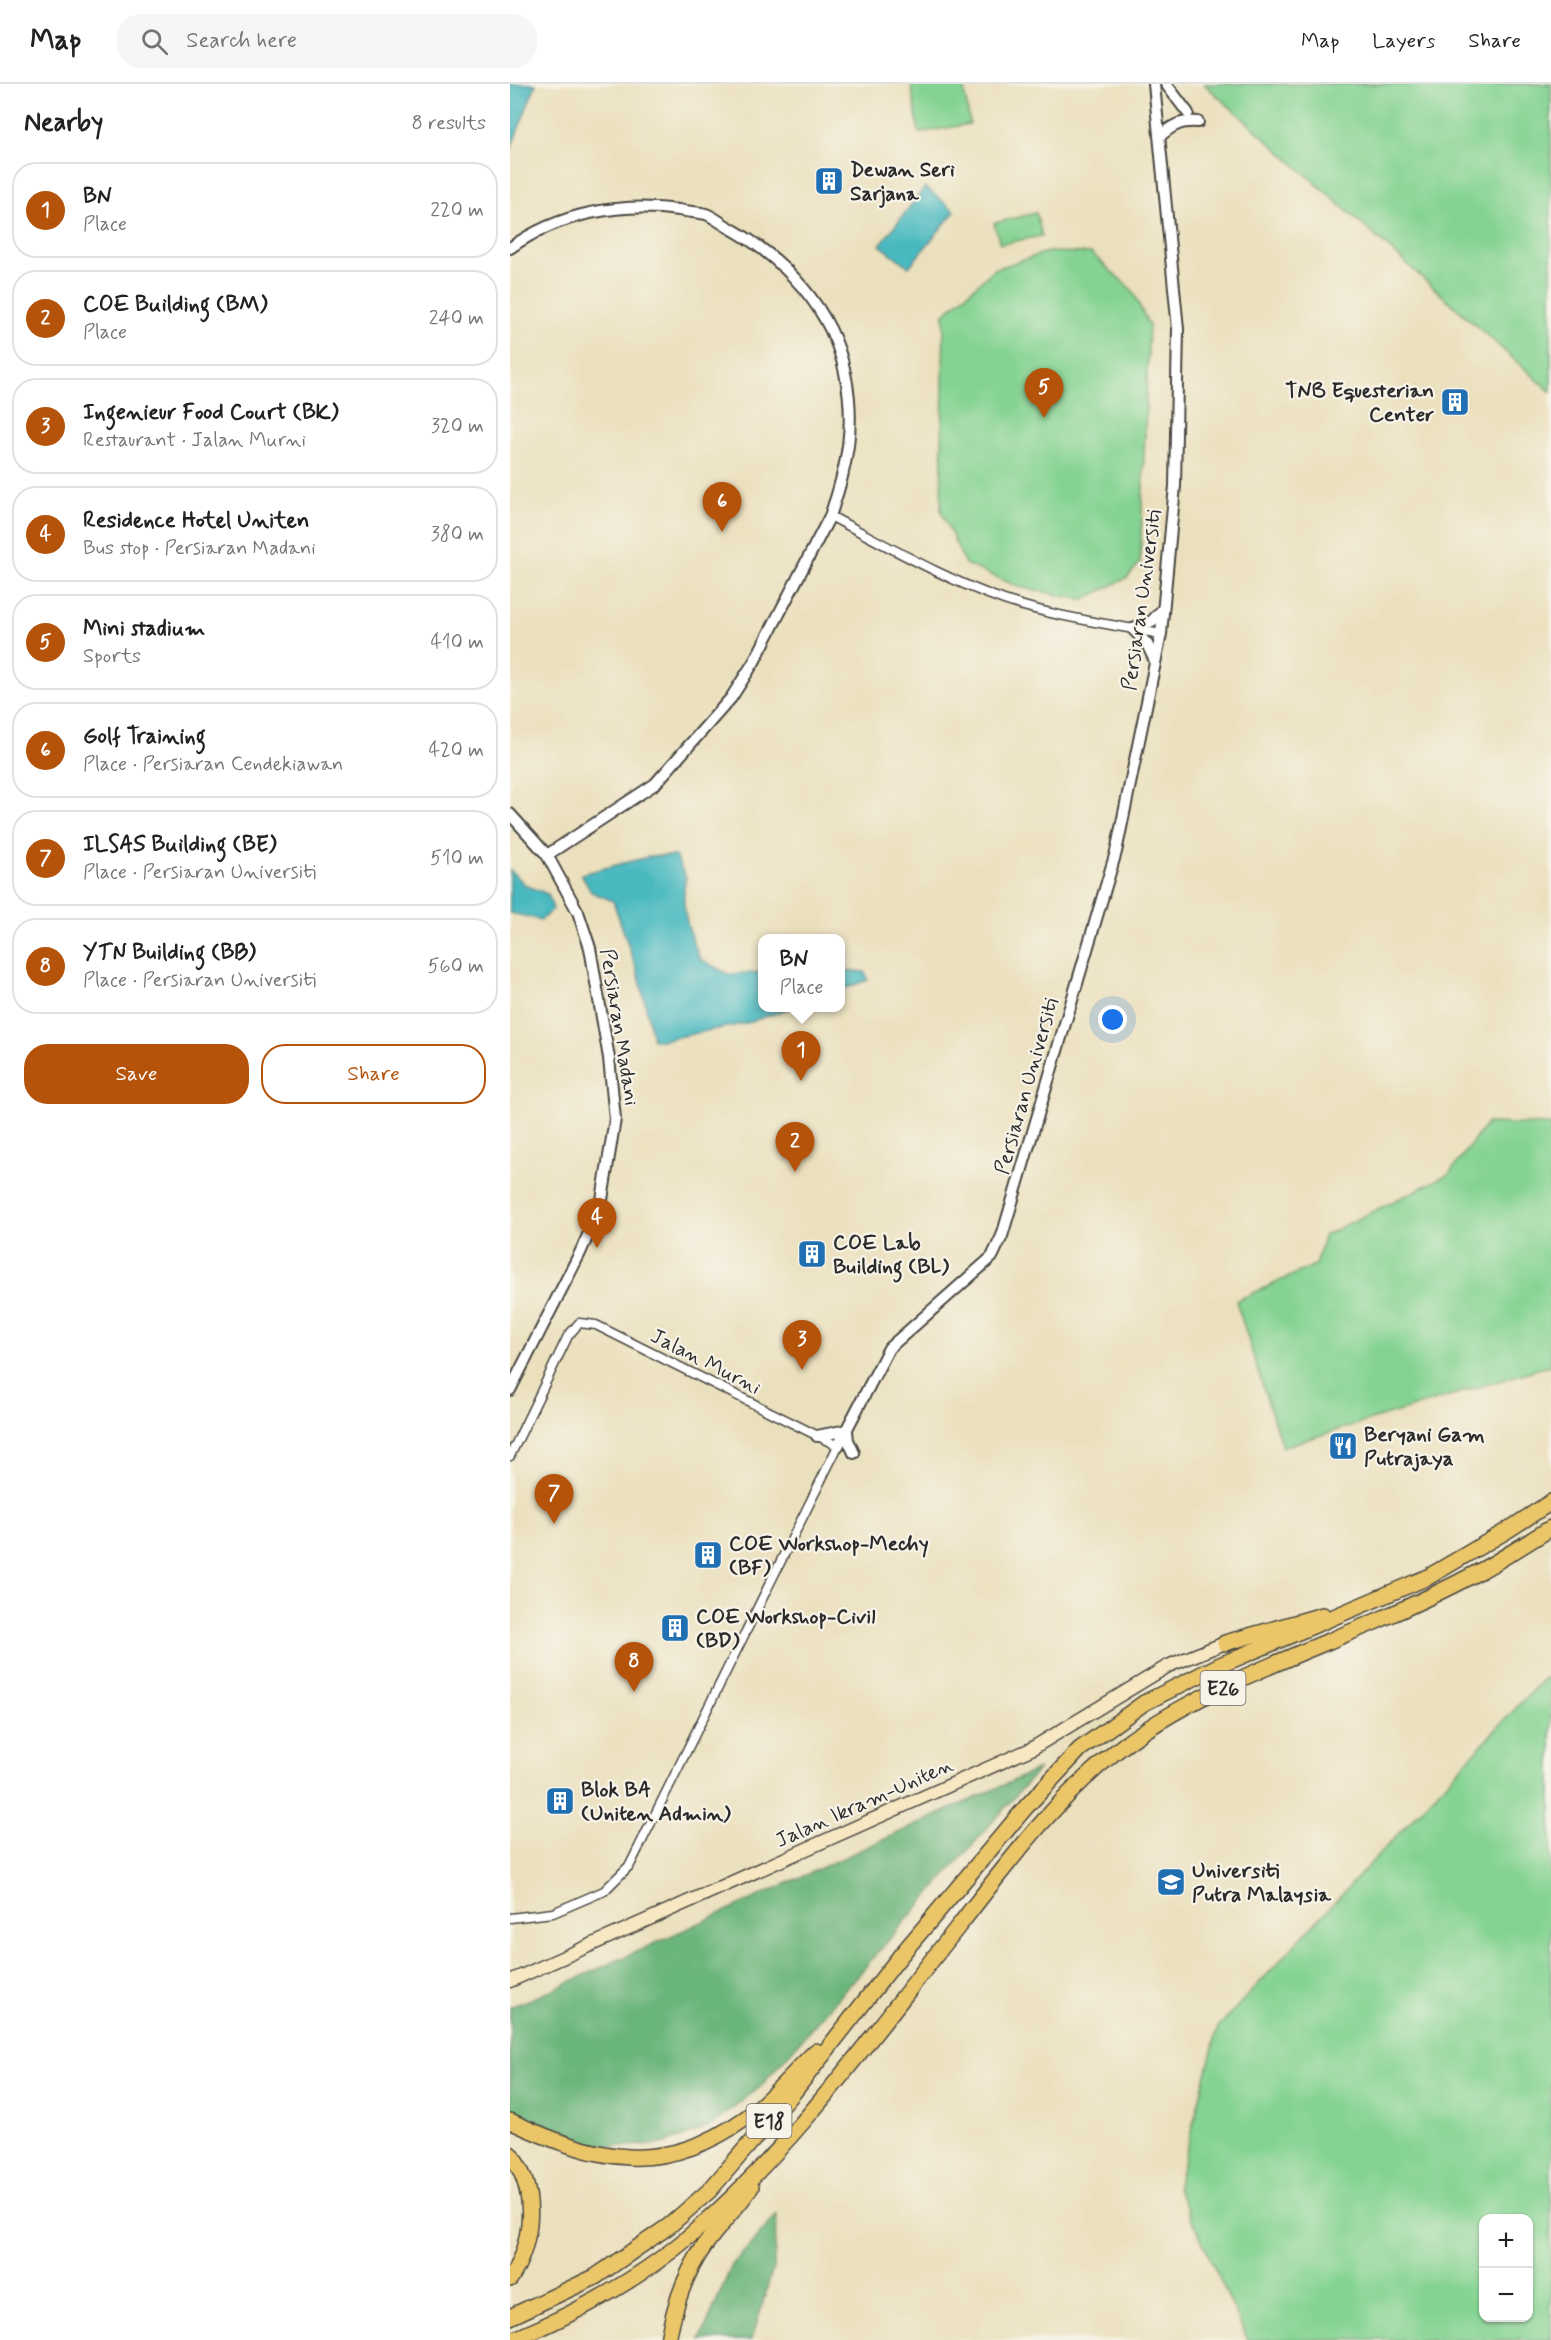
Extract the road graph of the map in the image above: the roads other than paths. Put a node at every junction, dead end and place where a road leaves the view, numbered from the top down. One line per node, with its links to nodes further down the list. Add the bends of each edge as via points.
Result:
1 (1154, 84): 5 (street, Persiaran Universiti)
2 (1166, 84): 3 (street)
3 (1188, 113)
4 (1198, 122): 5 (street, via 1175,124)
5 (1160, 136): 8 (street, Persiaran Universiti, via 1178,329 1175,486)
6 (510, 248): 7 (street, via 551,226 588,213 654,207 706,214 761,249 807,293 832,334 845,373 850,408 849,450)
7 (830, 516): 9 (street, via 920,563 1003,599); 13 (street, via 754,662 731,698 655,784)
8 (1163, 609): 9 (street, via 1152,621); 10 (street, Persiaran Universiti)
9 (1133, 628): 10 (street); 11 (street)
10 (1161, 634): 11 (street, Persiaran Universiti)
11 (1155, 661): 15 (street, Persiaran Universiti, via 1116,852 1002,1236 992,1257 889,1348)
12 (510, 814): 13 (street, Persiaran Madani)
13 (547, 855): 14 (street, Persiaran Madani, via 578,912 590,948 615,1119 601,1206)
14 (510, 1390)
15 (847, 1430): 16 (street); 17 (street, Persiaran Universiti); 18 (street)
16 (817, 1436): 17 (street, Jalan Murni); 19 (street, Jalan Murni, via 596,1325 579,1323 568,1336)
17 (838, 1446): 24 (street, Persiaran Universiti, via 630,1865 604,1891 564,1909)
18 (854, 1453)
19 (510, 1456)
20 (1551, 1502): 22 (highway, E26, via 1428,1577)
21 (1551, 1528): 26 (highway, E26, via 1482,1570 1164,1718 1116,1751 1082,1780 1023,1847)
22 (1363, 1606): 23 (highway); 25 (highway, E26, via 1218,1666 1155,1698 1080,1749)
23 (1225, 1643): 27 (main road, Jalan Ikram-Uniten, via 1168,1666 1031,1749)
24 (510, 1918)
25 (901, 1955): 28 (highway, E18)
26 (923, 1971): 31 (highway, E18)
27 (510, 1982)
28 (859, 2008): 29 (highway, via 747,2117 715,2138 684,2149 650,2157 616,2157 579,2150); 33 (highway, E18, via 710,2190 669,2226 596,2277)
29 (510, 2121)
30 (510, 2154): 32 (highway, via 526,2185 530,2224 526,2246)
31 (766, 2164): 34 (highway, E18, via 691,2235 651,2265 600,2298); 35 (highway, via 704,2246 685,2281)
32 (510, 2279)
33 (510, 2317)
34 (513, 2340)
35 (668, 2340)

